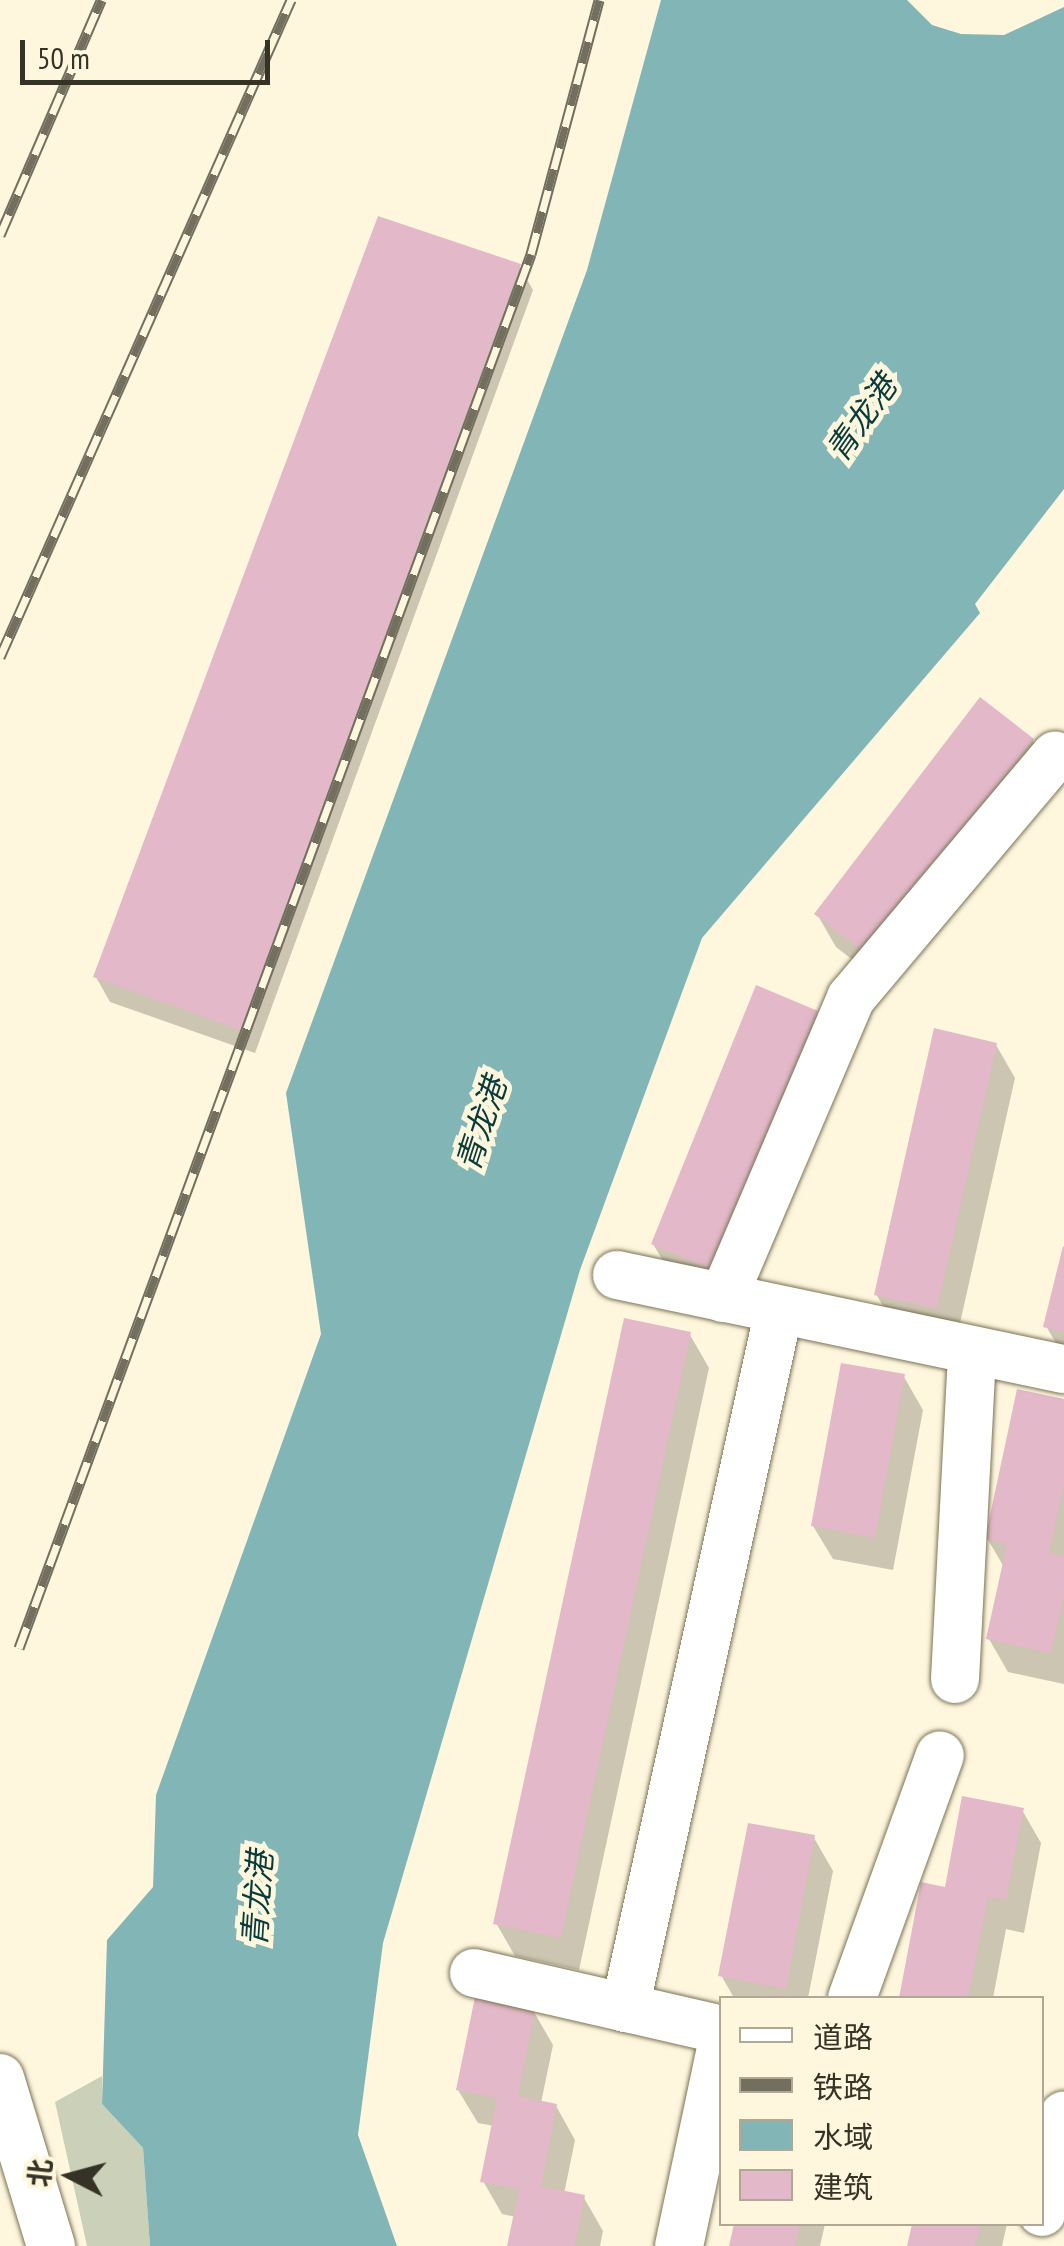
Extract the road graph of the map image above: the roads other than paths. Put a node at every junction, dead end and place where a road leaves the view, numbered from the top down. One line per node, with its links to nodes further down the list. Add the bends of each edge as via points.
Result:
1 (1055, 756): 3 (street, via 850,998)
2 (617, 1275): 3 (street)
3 (723, 1298): 4 (street)
4 (779, 1310): 5 (street); 11 (street)
5 (972, 1350): 6 (street); 7 (street)
6 (1064, 1370)
7 (956, 1679)
8 (940, 1755): 10 (street)
9 (474, 1973): 11 (street)
10 (853, 1996)
11 (625, 2008): 12 (street)
12 (719, 2029)
13 (719, 2057): 18 (street)
14 (0, 2078): 17 (street)
15 (1064, 2112): 16 (street)
16 (1044, 2203)
17 (51, 2246)
18 (678, 2246)

